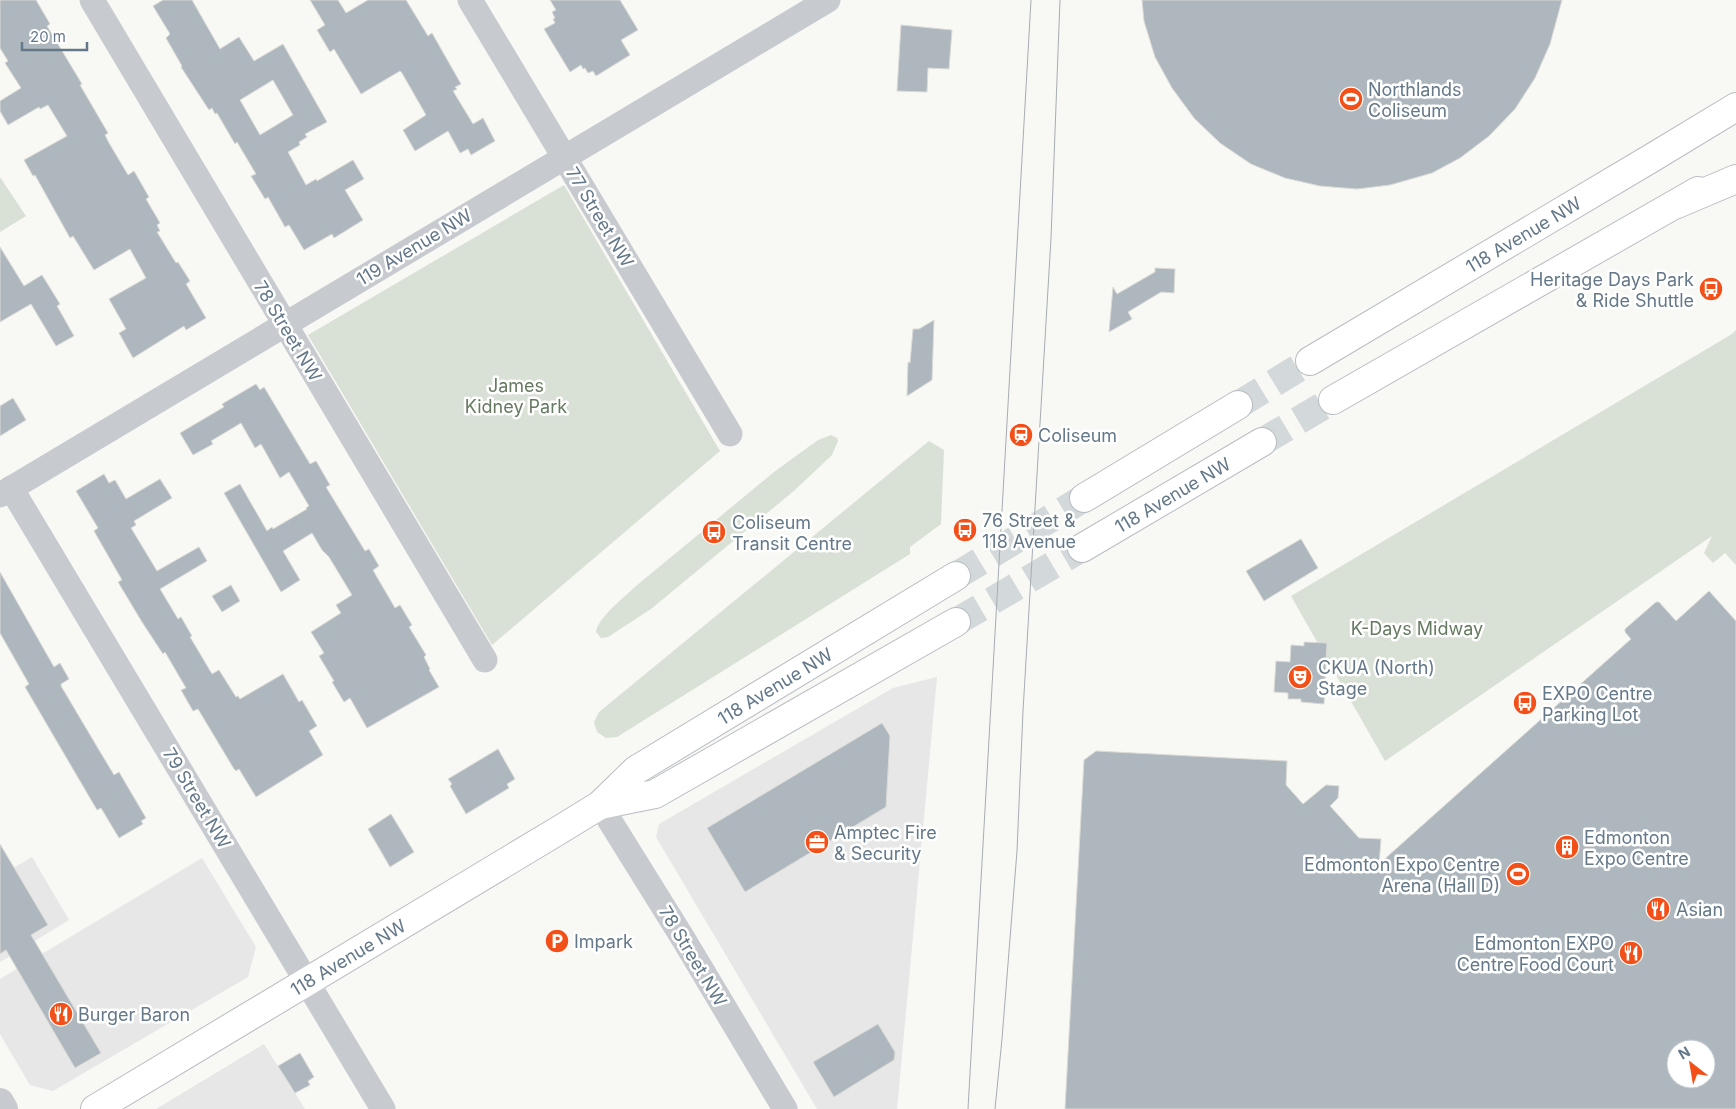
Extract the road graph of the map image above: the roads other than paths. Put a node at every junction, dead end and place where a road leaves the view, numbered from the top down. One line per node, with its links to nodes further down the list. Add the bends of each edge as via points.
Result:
1 (92, 0): 9 (street, 78 Street NW)
2 (470, 0): 5 (street, 77 Street NW)
3 (828, 0): 5 (street, 119 Avenue NW)
4 (1736, 107): 10 (main road, 118 Avenue NW)
5 (564, 158): 9 (street, 119 Avenue NW); 13 (street, 77 Street NW)
6 (1736, 169): 8 (main road)
7 (1736, 179): 8 (main road)
8 (1678, 204): 11 (main road)
9 (284, 325): 15 (street, 119 Avenue NW); 20 (street, 78 Street NW)
10 (1310, 361)
11 (1333, 400)
12 (1238, 405): 16 (main road)
13 (730, 434)
14 (1262, 442): 17 (main road, 118 Avenue NW)
15 (5, 492): 22 (street, 79 Street NW)
16 (1084, 498)
17 (1082, 548)
18 (956, 576): 21 (main road, 118 Avenue NW, via 636,770)
19 (956, 622): 21 (main road, 118 Avenue NW, via 655,794)
20 (485, 660)
21 (600, 805): 22 (main road, 118 Avenue NW); 27 (street, 78 Street NW)
22 (307, 982): 25 (main road, 118 Avenue NW); 26 (street, 79 Street NW)
23 (0, 1102): 24 (street)
24 (4, 1109)
25 (95, 1109)
26 (383, 1109)
27 (785, 1109)

